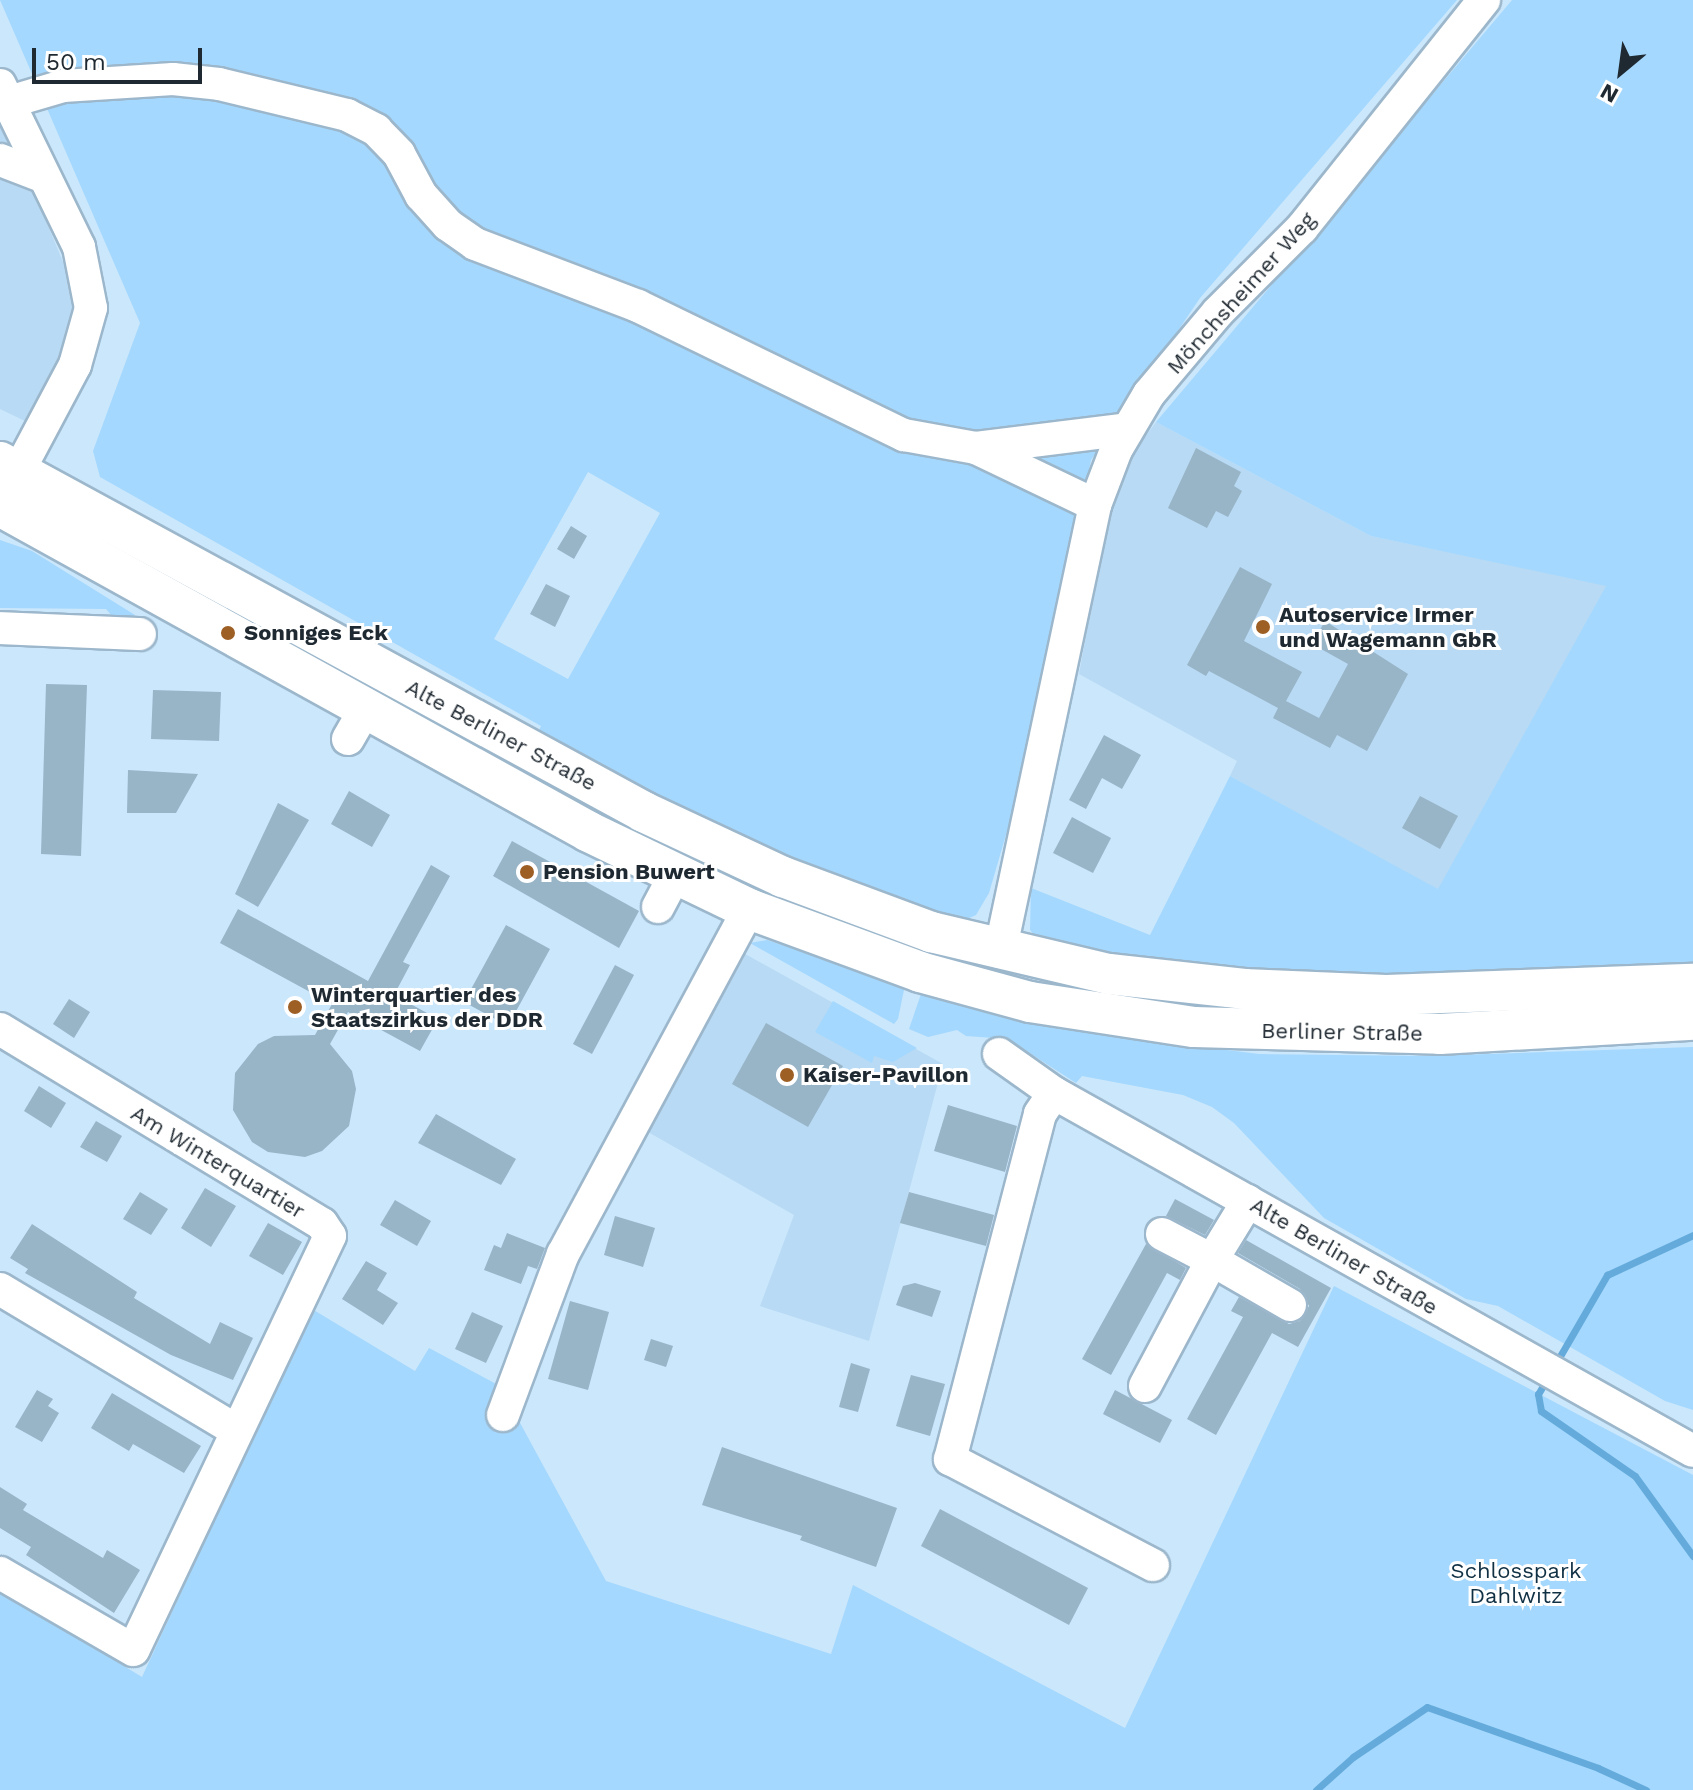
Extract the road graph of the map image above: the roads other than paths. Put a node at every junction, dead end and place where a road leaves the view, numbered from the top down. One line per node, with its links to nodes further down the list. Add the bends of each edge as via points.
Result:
1 (1484, 0): 5 (street, Mönchsheimer Weg, via 1302,228 1218,312 1149,394)
2 (2, 89): 4 (street); 6 (street, via 173,79 219,84 347,115 376,130 399,154 421,195 448,225 475,244 638,306 904,435)
3 (0, 160): 4 (street)
4 (42, 176): 7 (street, via 79,247 91,308 75,365)
5 (1128, 429): 6 (street); 8 (street, Mönchsheimer Weg)
6 (976, 448): 8 (street)
7 (5, 486): 11 (main road, Alte Berliner Straße, via 356,724 666,891); 12 (main road, Alte Berliner Straße, via 644,812 862,910)
8 (1095, 505): 12 (street, Mönchsheimer Weg)
9 (0, 628): 10 (street)
10 (140, 634)
11 (749, 909): 14 (main road, Alte Berliner Straße, via 837,945); 25 (street, via 563,1254)
12 (1000, 952): 13 (main road, Berliner Straße, via 1109,974 1260,990 1417,995)
13 (1693, 984)
14 (994, 994): 15 (main road, Berliner Straße, via 1130,1020 1321,1034 1440,1034)
15 (1693, 1020)
16 (0, 1029): 26 (street, Am Winterquartier, via 322,1224 330,1236)
17 (999, 1054): 18 (street, Alte Berliner Straße)
18 (1054, 1093): 19 (street, Alte Berliner Straße); 28 (street, via 1040,1114 950,1459)
19 (1248, 1201): 21 (street); 27 (street, Alte Berliner Straße)
20 (1162, 1234): 21 (street)
21 (1212, 1260): 23 (street); 24 (street)
22 (0, 1289): 26 (street)
23 (1290, 1305)
24 (1145, 1386)
25 (503, 1415)
26 (237, 1431): 29 (street, Am Winterquartier, via 133,1650)
27 (1693, 1451)
28 (1153, 1565)
29 (0, 1573)

